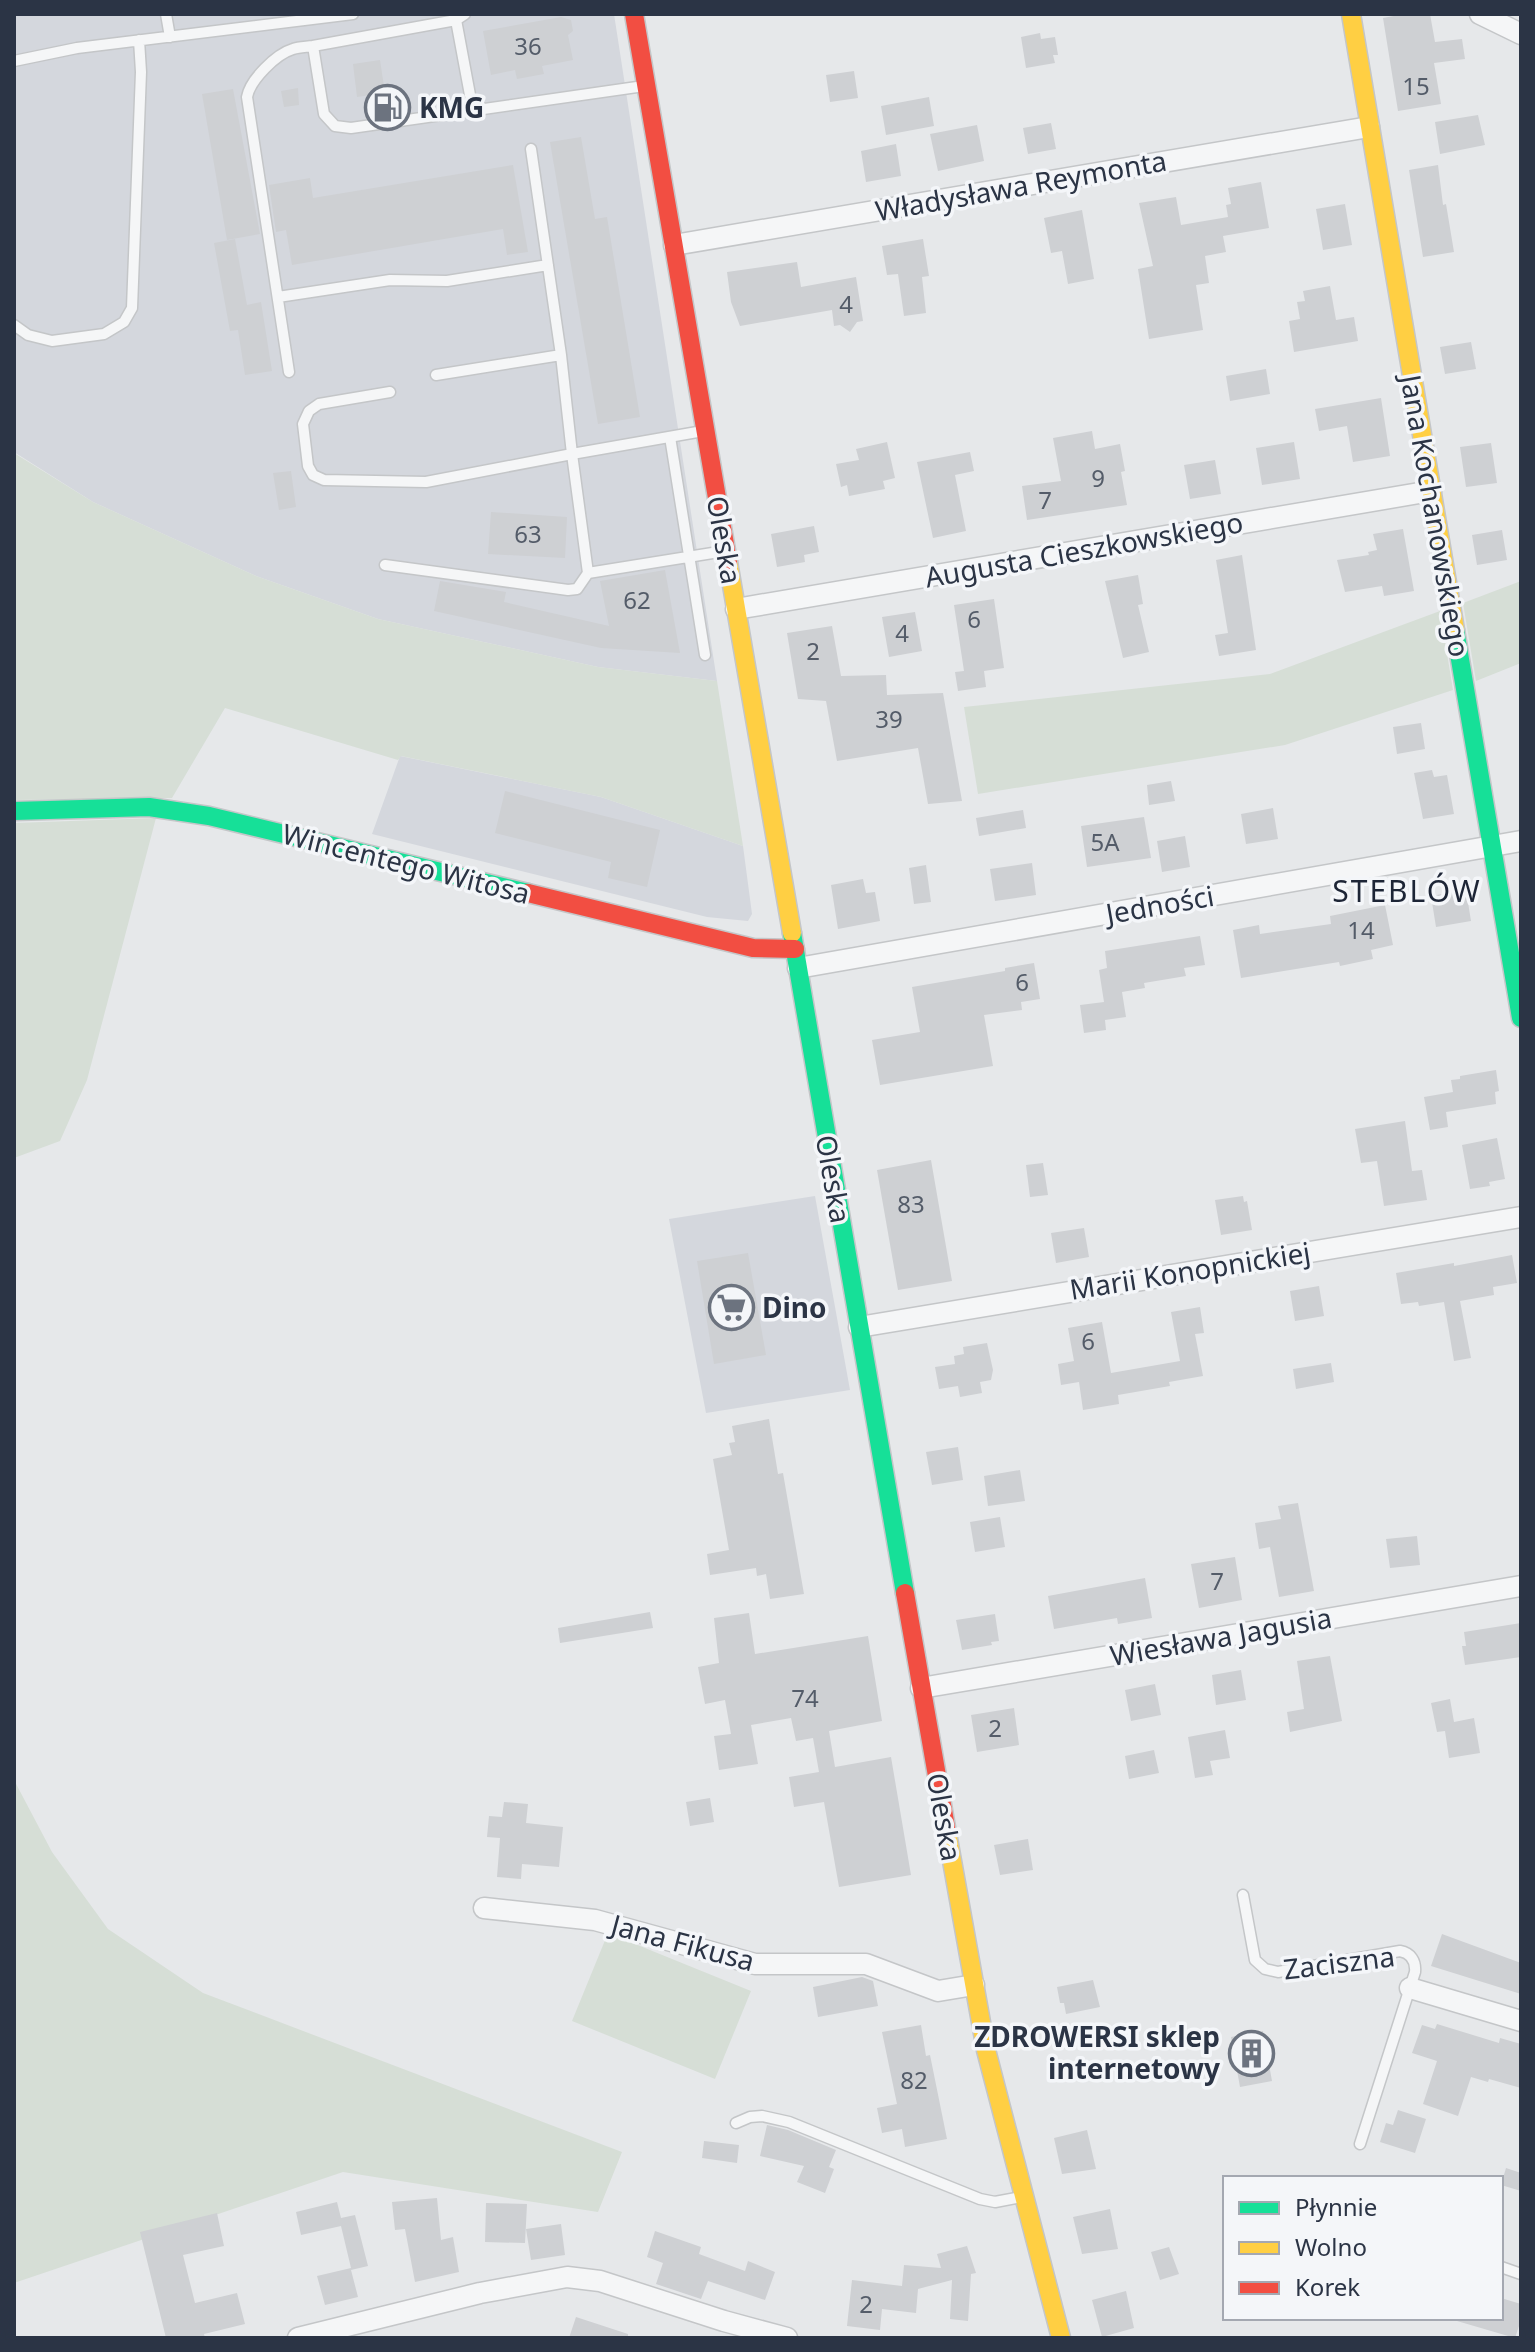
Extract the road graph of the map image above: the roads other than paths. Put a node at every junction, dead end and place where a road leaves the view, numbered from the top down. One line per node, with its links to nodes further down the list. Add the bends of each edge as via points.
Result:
1 (166, 14): 8 (lane)
2 (353, 14): 8 (lane)
3 (634, 14): 12 (street, Oleska)
4 (1351, 14): 14 (street, Jana Kochanowskiego)
5 (1480, 14): 7 (street)
6 (461, 17): 10 (lane); 13 (lane)
7 (1521, 34)
8 (170, 37): 9 (lane)
9 (139, 40): 11 (lane); 19 (lane, via 132,308 124,322 91,336 52,341)
10 (313, 46): 13 (lane, via 324,114 335,126); 18 (lane, via 290,49 256,77 247,97)
11 (14, 60)
12 (646, 86): 13 (lane); 16 (street, Oleska)
13 (473, 111)
14 (1369, 127): 16 (street, Władysława Reymonta); 27 (street, Jana Kochanowskiego)
15 (531, 149): 17 (lane)
16 (674, 245): 24 (street, Oleska)
17 (548, 265): 18 (lane, via 447,281 390,280); 20 (lane)
18 (278, 297): 21 (lane)
19 (14, 325)
20 (561, 355): 22 (lane); 26 (lane)
21 (289, 372)
22 (436, 375)
23 (390, 392): 26 (lane, via 319,404 309,411 303,424 313,475 324,480 426,482)
24 (705, 430): 25 (lane); 28 (street, Oleska)
25 (670, 437): 26 (lane); 29 (lane)
26 (572, 454): 31 (lane)
27 (1431, 491): 32 (street, Augusta Cieszkowskiego); 36 (street, Jana Kochanowskiego)
28 (727, 551): 29 (lane); 32 (street, Oleska)
29 (689, 557): 31 (lane); 33 (lane)
30 (385, 565): 31 (lane, via 568,590 577,589)
31 (588, 573)
32 (736, 609): 37 (street, Oleska)
33 (705, 655)
34 (14, 811): 37 (street, Wincentego Witosa, via 149,807 209,816)
35 (1521, 841): 36 (street, Jedności)
36 (1492, 847): 37 (street, Jedności); 38 (street, Jana Kochanowskiego)
37 (797, 959): 40 (street, Oleska)
38 (1521, 1018)
39 (1521, 1217): 40 (street, Marii Konopnickiej)
40 (859, 1327): 42 (street, Oleska)
41 (1521, 1586): 42 (street, Wiesława Jagusia)
42 (921, 1688): 45 (street, Oleska)
43 (1243, 1895): 46 (lane, Zaciszna, via 1255,1960 1265,1969 1278,1972 1400,1951 1414,1961)
44 (484, 1908): 45 (street, Jana Fikusa, via 595,1920 755,1964 866,1964 938,1991)
45 (974, 1985): 50 (street, Oleska)
46 (1410, 1988): 47 (street, Zaciszna); 49 (lane, Zaciszna)
47 (1521, 2021)
48 (736, 2123): 50 (lane, via 750,2117 774,2118 980,2199)
49 (1360, 2144)
50 (1023, 2197): 53 (street, Oleska)
51 (298, 2338): 52 (street, via 567,2277 600,2281)
52 (787, 2338)
53 (1061, 2338)

